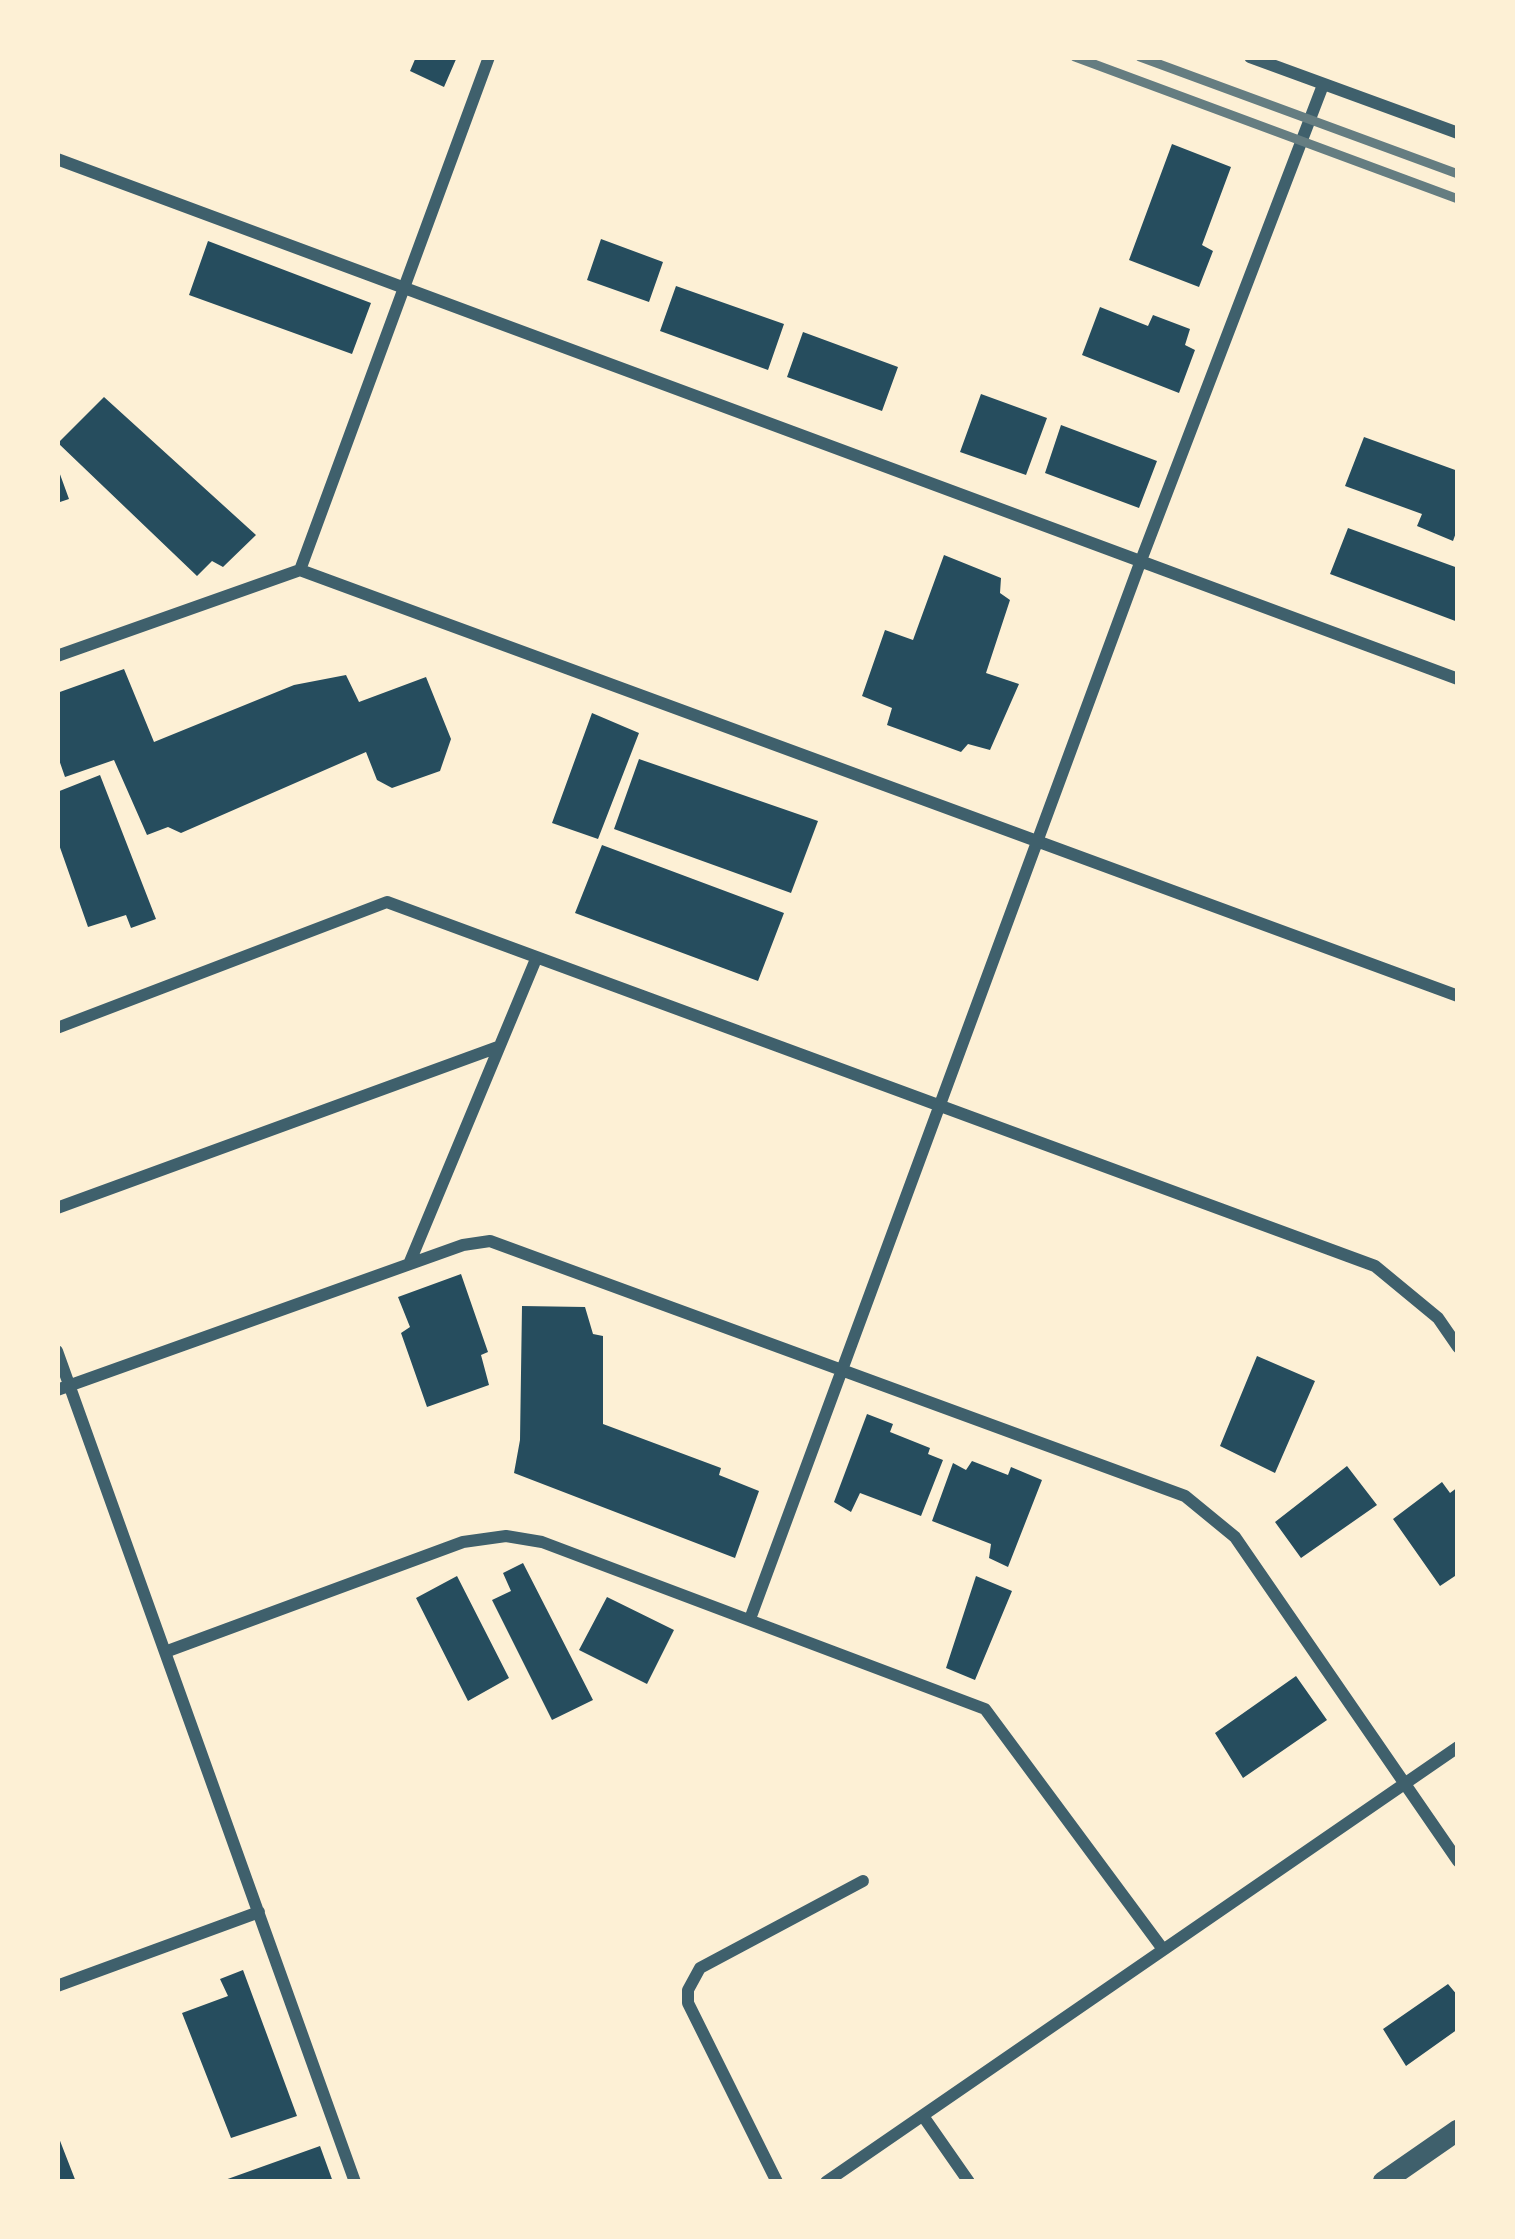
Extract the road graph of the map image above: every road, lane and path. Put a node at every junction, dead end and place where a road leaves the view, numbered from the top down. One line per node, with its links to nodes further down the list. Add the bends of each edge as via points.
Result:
1 (489, 57): 6 (street)
2 (1250, 57): 3 (street)
3 (1323, 85): 4 (street); 7 (street)
4 (1458, 134)
5 (57, 159): 6 (street)
6 (404, 287): 7 (street); 8 (street)
7 (1140, 563): 10 (street); 11 (street)
8 (299, 570): 9 (street); 11 (street)
9 (57, 656)
10 (1458, 680)
11 (1038, 840): 13 (street); 16 (street)
12 (536, 959): 14 (street, via 387,902); 15 (street); 16 (street)
13 (1458, 996)
14 (57, 1028)
15 (498, 1047): 17 (street); 18 (street)
16 (938, 1106): 19 (street, via 1375,1266 1438,1318); 21 (street)
17 (57, 1208)
18 (409, 1264): 21 (street, via 490,1241); 22 (street)
19 (1458, 1347)
20 (57, 1351): 22 (street)
21 (840, 1369): 23 (street); 26 (street, via 1185,1496 1234,1537)
22 (63, 1388): 24 (street)
23 (750, 1619): 24 (street, via 506,1536 463,1541); 30 (street, via 985,1709)
24 (164, 1652): 29 (street)
25 (1458, 1747): 26 (street)
26 (1405, 1784): 27 (street); 30 (street)
27 (1458, 1861)
28 (863, 1881): 35 (street, via 700,1969 688,1990)
29 (259, 1912): 31 (street); 34 (street)
30 (1162, 1948): 32 (street)
31 (57, 1986)
32 (923, 2116): 36 (street); 37 (street)
33 (1458, 2130): 38 (street)
34 (355, 2182)
35 (777, 2182)
36 (826, 2182)
37 (969, 2182)
38 (1383, 2182)

